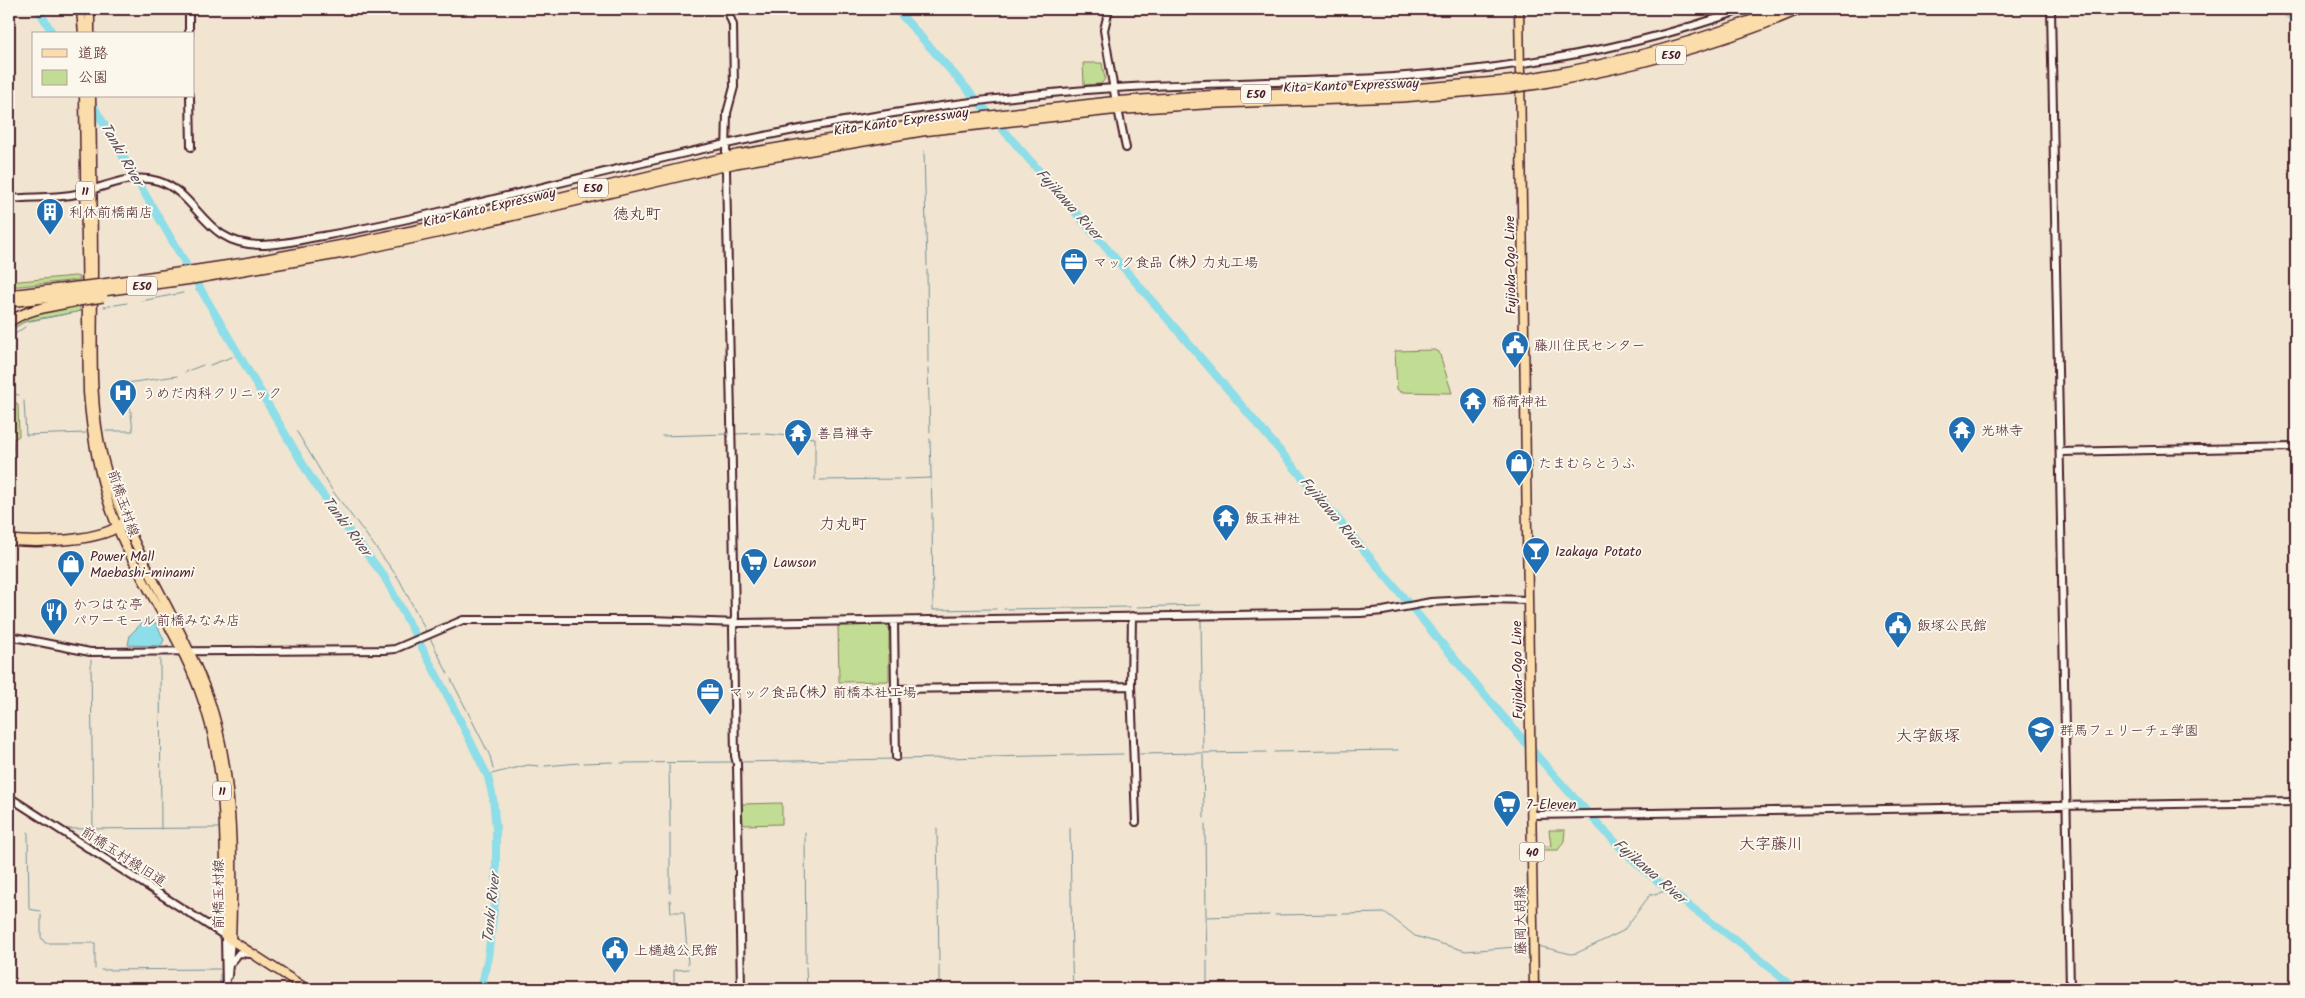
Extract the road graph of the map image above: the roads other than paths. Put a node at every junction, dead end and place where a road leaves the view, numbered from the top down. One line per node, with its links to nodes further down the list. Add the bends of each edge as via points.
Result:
1 (82, 9): 11 (main road)
2 (90, 9): 12 (main road)
3 (189, 9): 13 (street)
4 (728, 9): 22 (street, via 733,25 734,87 727,113)
5 (1109, 9): 16 (street, via 1104,30)
6 (1519, 9): 14 (main road, Fujioka-Ogo Line / 40)
7 (1744, 9): 14 (street, via 1633,43)
8 (1781, 9): 15 (highway, Kita-Kanto Expressway / E50, via 1658,51)
9 (1800, 9): 15 (highway, Kita-Kanto Expressway / E50, via 1681,52 1597,73)
10 (2051, 9): 37 (street)
11 (83, 32)
12 (90, 32)
13 (189, 32)
14 (1520, 65): 16 (street, via 1391,77); 41 (main road, Fujioka-Ogo Line / 40)
15 (1537, 81): 29 (highway, Kita-Kanto Expressway / E50, bridge, via 1402,97 1177,105 984,119 744,161 355,251)
16 (1113, 88): 17 (street); 22 (street, via 869,116)
17 (1115, 97)
18 (84, 98): 27 (main road, 前橋玉村線 / 11)
19 (91, 98): 27 (main road, 前橋玉村線 / 11)
20 (190, 98): 23 (street)
21 (1119, 114): 24 (street)
22 (726, 144): 25 (street); 27 (street, via 431,214 271,244 242,243 225,236 207,223 176,190 164,183 144,178 130,179)
23 (191, 148)
24 (1126, 148)
25 (726, 153)
26 (726, 170): 44 (street)
27 (88, 191): 28 (street, via 55,197); 38 (main road, 前橋玉村線 / 11, via 91,428 102,482)
28 (9, 199)
29 (209, 272): 30 (highway, Kita-Kanto Expressway / E50); 30 (highway, Kita-Kanto Expressway / E50)
30 (184, 279): 31 (highway)
31 (103, 291): 33 (highway, bridge); 33 (highway, bridge)
32 (9, 293): 33 (highway)
33 (78, 294): 34 (highway); 35 (highway, via 21,314)
34 (9, 302)
35 (9, 322)
36 (2296, 447): 37 (street)
37 (2060, 452): 53 (street)
38 (119, 524): 39 (highway, via 70,534); 40 (highway, via 97,535 70,540); 46 (main road, 前橋玉村線 / 11)
39 (9, 536)
40 (9, 540)
41 (1528, 600): 42 (street, via 1419,604 1361,613); 49 (main road, Fujioka-Ogo Line / 40)
42 (1132, 616): 43 (street); 47 (street)
43 (894, 621): 44 (street); 48 (street)
44 (734, 623): 46 (street, via 462,620 395,649); 63 (street)
45 (9, 636): 46 (street, via 90,652)
46 (186, 651): 56 (main road, 前橋玉村線 / 11, via 218,758 224,826); 58 (main road, 前橋玉村線 / 11, via 209,698 226,775 229,805)
47 (1130, 686): 48 (street); 55 (street)
48 (894, 689): 50 (street)
49 (1531, 731): 54 (main road, 藤岡大胡線 / 40)
50 (896, 757)
51 (9, 796): 57 (street, 前橋玉村線旧道)
52 (2296, 802): 53 (street)
53 (2066, 807): 54 (street); 65 (street)
54 (1532, 816): 64 (main road, 藤岡大胡線 / 40)
55 (1136, 822)
56 (225, 916): 57 (street, via 218,924); 58 (main road, 前橋玉村線 / 11)
57 (203, 922): 58 (street, 前橋玉村線旧道)
58 (228, 938): 59 (main road, 前橋玉村線); 60 (street); 61 (street)
59 (254, 955): 60 (street, via 239,953); 62 (main road, 前橋玉村線)
60 (230, 964): 61 (street)
61 (226, 989)
62 (306, 989)
63 (741, 989)
64 (1534, 989)
65 (2070, 989)

